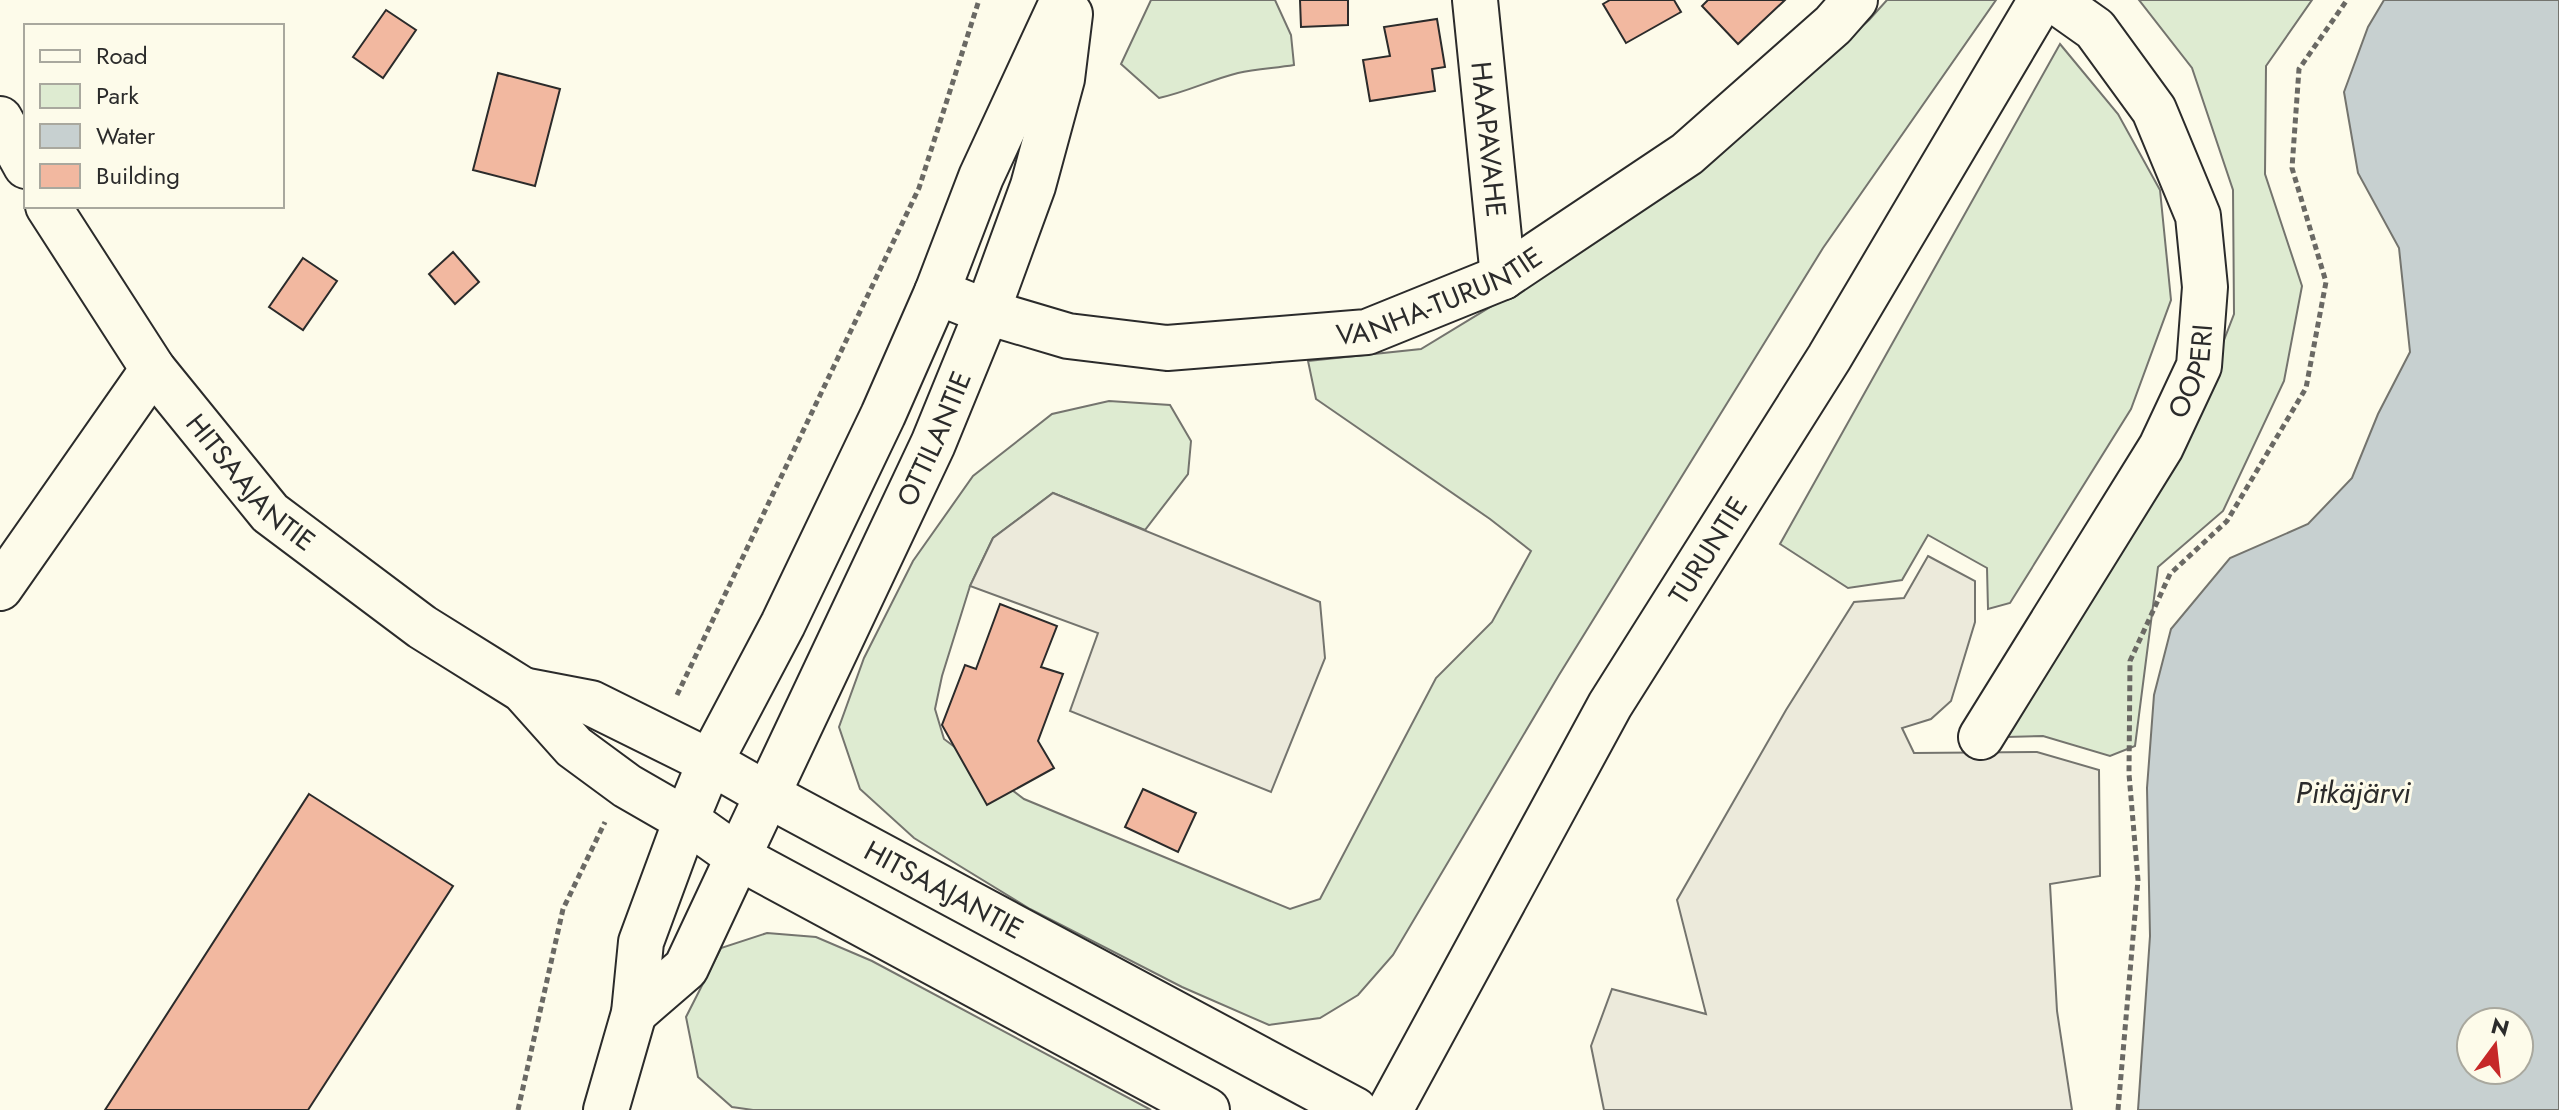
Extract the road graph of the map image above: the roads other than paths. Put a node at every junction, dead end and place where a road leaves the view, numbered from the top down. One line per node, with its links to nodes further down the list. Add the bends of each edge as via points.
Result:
1 (1063, 0): 11 (main road, OTTILANTIE, via 981,177)
2 (1072, 0): 12 (main road, OTTILANTIE, via 1062,79 1048,131)
3 (1475, 0): 10 (main road, HAAPAVAHE)
4 (1855, 0): 10 (main road, VANHA-TURUNTIE, via 1687,154)
5 (2041, 0): 25 (main road, TURUNTIE, via 1829,358 1610,705)
6 (2054, 0): 16 (main road, OOPERI, via 2095,29 2154,110 2198,216 2205,287 2199,366 2161,447)
7 (0, 119): 8 (main road)
8 (24, 162)
9 (49, 208): 13 (main road, HITSAAJANTIE)
10 (1503, 277): 12 (main road, VANHA-TURUNTIE, via 1367,332 1167,348 1068,336)
11 (937, 292): 12 (main road, VANHA-TURUNTIE); 17 (main road, OTTILANTIE, via 783,624)
12 (987, 312): 18 (main road, OTTILANTIE, via 933,444)
13 (153, 369): 14 (main road); 15 (main road, HITSAAJANTIE, via 270,513 422,627)
14 (0, 588)
15 (523, 690): 17 (main road, HITSAAJANTIE, via 591,703); 19 (main road, HITSAAJANTIE, via 574,747)
16 (1981, 737)
17 (710, 762): 18 (main road, HITSAAJANTIE); 19 (main road, OTTILANTIE)
18 (766, 794): 20 (main road, OTTILANTIE); 24 (main road, HITSAAJANTIE)
19 (686, 820): 20 (main road, HITSAAJANTIE); 21 (main road, OTTILANTIE, via 641,942)
20 (738, 857): 21 (main road, OTTILANTIE, via 686,968); 23 (main road, HITSAAJANTIE)
21 (634, 1013): 22 (main road, OTTILANTIE)
22 (610, 1108)
23 (1207, 1110)
24 (1355, 1110)
25 (1390, 1110)

